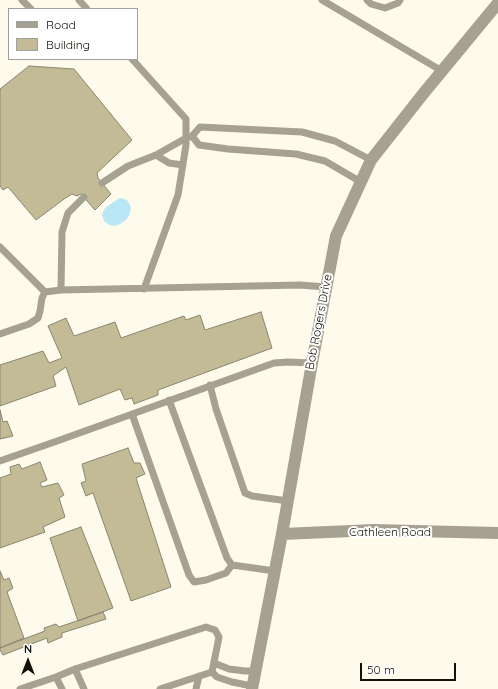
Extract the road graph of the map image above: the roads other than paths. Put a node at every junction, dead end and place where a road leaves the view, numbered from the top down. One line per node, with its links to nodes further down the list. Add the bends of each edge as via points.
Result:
1 (22, 0): 7 (lane)
2 (79, 0): 8 (lane)
3 (322, 0): 10 (lane)
4 (366, 0): 5 (lane, via 385,8)
5 (400, 0)
6 (498, 3): 10 (street, Bob Rogers Drive)
7 (31, 8)
8 (85, 8)
9 (133, 60): 11 (lane, via 186,119)
10 (442, 71): 13 (street, Bob Rogers Drive)
11 (189, 137): 12 (lane); 13 (lane, via 200,127 302,132 335,141); 14 (lane); 15 (lane, via 199,146 296,154 325,161)
12 (156, 155): 14 (lane, via 169,163); 16 (lane, via 128,166)
13 (371, 160): 15 (street, Bob Rogers Drive)
14 (183, 165): 20 (lane, via 178,195)
15 (361, 182): 19 (street, Bob Rogers Drive, via 336,236)
16 (102, 183)
17 (84, 197): 21 (lane, via 68,213 62,232)
18 (0, 247): 22 (lane)
19 (326, 287): 20 (lane, via 300,285); 24 (street, Bob Rogers Drive)
20 (144, 289): 21 (lane)
21 (61, 290): 22 (lane)
22 (46, 292): 23 (lane, via 42,298 38,318 29,324)
23 (0, 334)
24 (312, 362): 25 (lane, via 274,362); 29 (street, Bob Rogers Drive)
25 (210, 385): 26 (lane); 29 (lane, via 246,493)
26 (169, 400): 27 (lane); 32 (lane, via 227,558)
27 (132, 414): 28 (lane); 32 (lane, via 189,576 194,582 206,580 226,573)
28 (0, 461)
29 (288, 501): 31 (street, Bob Rogers Drive)
30 (498, 533): 31 (street, Cathleen Road, via 374,530)
31 (282, 534): 33 (street, Bob Rogers Drive)
32 (232, 565): 33 (lane)
33 (275, 571): 36 (street, Bob Rogers Drive)
34 (214, 663): 35 (lane, via 219,637 215,630 206,627); 36 (lane, via 229,669); 37 (lane)
35 (75, 669): 39 (lane); 43 (lane)
36 (255, 670): 40 (street, Bob Rogers Drive)
37 (212, 672): 38 (lane); 40 (lane, via 217,677)
38 (199, 676): 44 (lane); 45 (lane)
39 (56, 677): 41 (lane); 42 (lane)
40 (252, 687)
41 (20, 689)
42 (62, 689)
43 (84, 689)
44 (160, 689)
45 (196, 689)

